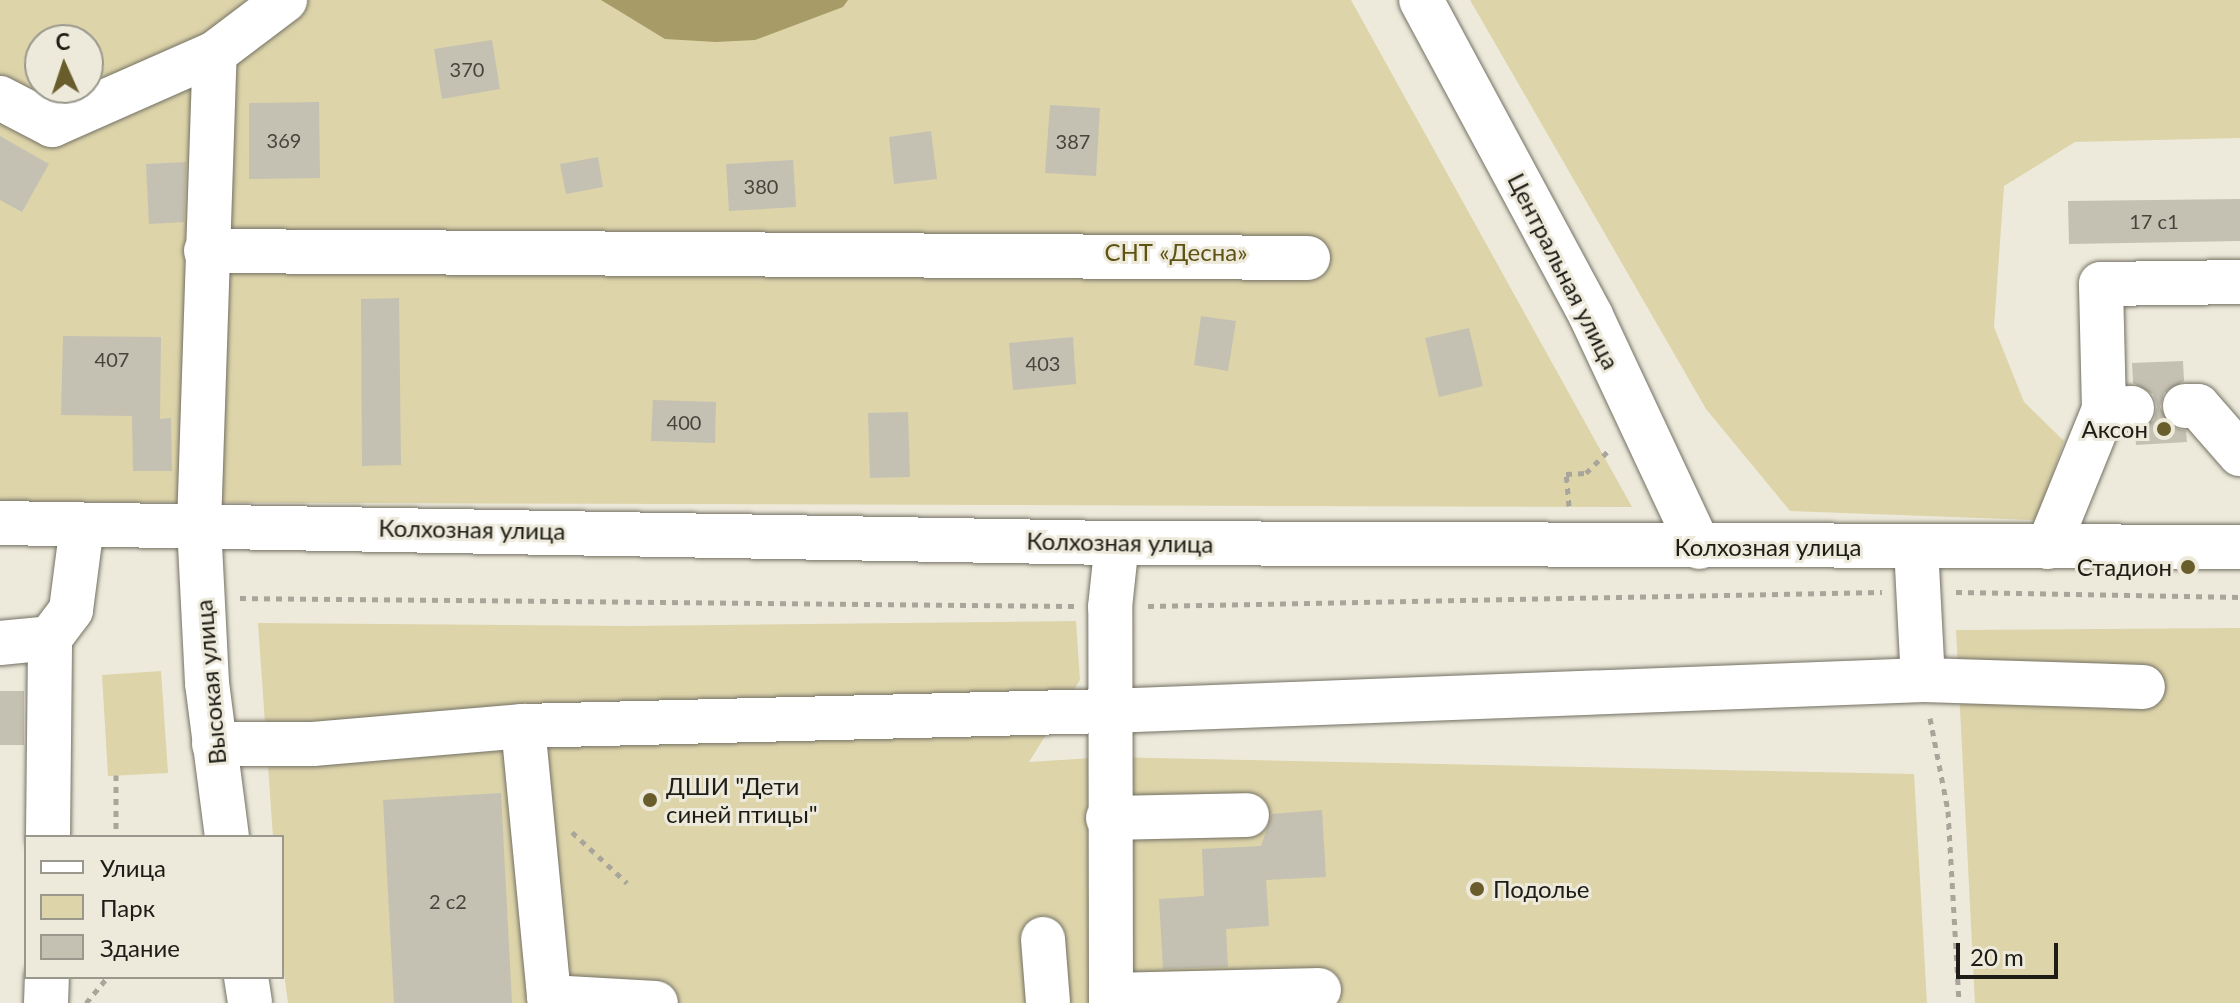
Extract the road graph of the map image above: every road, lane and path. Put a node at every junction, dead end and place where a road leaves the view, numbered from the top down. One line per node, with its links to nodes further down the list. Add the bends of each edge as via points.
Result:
1 (285, 0): 3 (street)
2 (1421, 0): 14 (street, Центральная улица, via 1591,316)
3 (215, 53): 4 (street, via 52,125); 5 (street, Высокая улица)
4 (0, 98)
5 (206, 251): 6 (street); 12 (street, Высокая улица)
6 (1308, 258)
7 (2240, 282): 16 (street, via 2101,284 2119,409)
8 (2185, 406): 9 (street, via 2198,406)
9 (2240, 454)
10 (0, 523): 11 (street, Колхозная улица)
11 (82, 525): 12 (street, Колхозная улица); 22 (street, via 71,610)
12 (199, 526): 13 (street, Колхозная улица); 20 (street, Высокая улица)
13 (1117, 543): 14 (street, Колхозная улица); 21 (street)
14 (1699, 547): 15 (street, Колхозная улица)
15 (1916, 547): 16 (street, Колхозная улица); 18 (street)
16 (2048, 547): 17 (street, Колхозная улица)
17 (2240, 547)
18 (1917, 591): 19 (path); 21 (path); 24 (street)
19 (2240, 597)
20 (203, 598): 21 (path); 28 (street, Высокая улица)
21 (1110, 607): 26 (street)
22 (50, 638): 23 (street); 33 (street)
23 (0, 643)
24 (1923, 680): 25 (street); 26 (street); 48 (path, via 1948,811)
25 (2143, 687)
26 (1109, 711): 27 (street); 32 (street)
27 (523, 726): 28 (street, via 313,744); 30 (street)
28 (214, 744): 35 (street, Высокая улица)
29 (116, 775): 34 (path)
30 (529, 793): 36 (path); 46 (street, via 549,997)
31 (1247, 815): 32 (street)
32 (1108, 818): 42 (street)
33 (48, 835)
34 (116, 835)
35 (227, 835)
36 (627, 883)
37 (1043, 939): 47 (street)
38 (47, 979): 43 (street)
39 (106, 979): 44 (path)
40 (246, 979): 45 (street)
41 (1319, 990): 42 (street)
42 (1111, 999)
43 (46, 1003)
44 (86, 1003)
45 (250, 1003)
46 (656, 1003)
47 (1048, 1003)
48 (1959, 1003)

